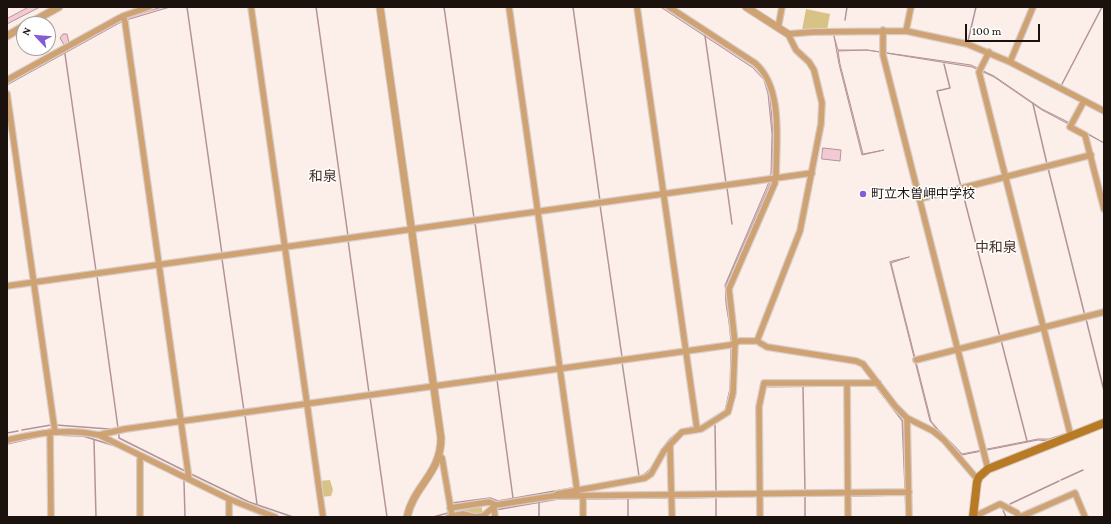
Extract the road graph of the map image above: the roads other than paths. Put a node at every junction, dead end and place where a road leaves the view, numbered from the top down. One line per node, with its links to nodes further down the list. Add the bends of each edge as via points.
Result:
1 (59, 7): 12 (street)
2 (149, 7): 13 (street)
3 (251, 7): 36 (street)
4 (380, 7): 35 (street)
5 (509, 7): 34 (street)
6 (637, 7): 30 (street)
7 (669, 7): 29 (street, via 755,63 766,76 773,95 776,120)
8 (746, 7): 14 (street)
9 (782, 7): 14 (street)
10 (912, 7): 17 (street)
11 (1032, 7): 21 (street)
12 (43, 16)
13 (124, 18): 22 (street, via 68,45); 37 (street)
14 (778, 28): 18 (street)
15 (883, 30): 17 (street); 18 (street); 32 (street, via 882,53)
16 (16, 31): 19 (street)
17 (906, 31): 20 (street, via 967,44)
18 (788, 34): 27 (street, via 796,50 812,67 820,95 821,124)
19 (7, 36)
20 (989, 52): 21 (street); 28 (street, via 980,70)
21 (1010, 62): 24 (street)
22 (7, 80)
23 (7, 94): 38 (street)
24 (1084, 101): 25 (street); 26 (street, via 1070,127 1085,135)
25 (1104, 111)
26 (1090, 155): 28 (street); 31 (street)
27 (812, 173): 29 (street); 42 (street, via 800,231)
28 (1005, 177): 32 (street); 41 (street)
29 (773, 179): 30 (street); 43 (street, via 775,183 730,283 728,294)
30 (664, 194): 34 (street); 45 (street)
31 (1102, 195): 33 (street)
32 (919, 199): 44 (street)
33 (1104, 209)
34 (538, 212): 35 (street); 47 (street)
35 (411, 229): 36 (street); 50 (street)
36 (285, 247): 37 (street); 51 (street)
37 (159, 265): 38 (street); 53 (street)
38 (33, 283): 39 (street); 56 (street)
39 (7, 286)
40 (1104, 312): 41 (street)
41 (1043, 328): 44 (street); 57 (street)
42 (757, 341): 43 (street, via 740,341); 48 (street, via 767,347 856,361 866,366)
43 (733, 344): 45 (street); 55 (street, via 733,393 728,412)
44 (958, 349): 46 (street); 63 (street)
45 (686, 351): 47 (street); 55 (street)
46 (916, 360)
47 (560, 368): 50 (street); 66 (street)
48 (878, 383): 49 (street); 52 (street)
49 (847, 385): 67 (street); 69 (street, via 764,383 758,407)
50 (433, 386): 51 (street); 61 (street, via 441,438)
51 (307, 404): 53 (street); 80 (street)
52 (907, 418): 65 (street, via 944,440); 68 (street)
53 (181, 422): 58 (street); 64 (street)
54 (1104, 423): 57 (main road)
55 (697, 429): 60 (street, via 682,432)
56 (52, 432): 58 (street, via 84,432); 59 (street); 76 (street)
57 (1070, 434): 63 (main road)
58 (99, 435): 62 (street)
59 (7, 440)
60 (670, 444): 66 (street, via 648,476); 70 (street)
61 (439, 455): 74 (street, via 442,458); 81 (street, via 435,467 415,495)
62 (141, 456): 64 (street); 77 (street)
63 (988, 469): 65 (main road)
64 (189, 479): 73 (street)
65 (978, 480): 88 (main road)
66 (577, 490): 71 (street)
67 (848, 492): 68 (street); 69 (street); 86 (street)
68 (907, 492): 87 (street)
69 (760, 494): 70 (street); 85 (street)
70 (671, 495): 72 (street); 84 (street)
71 (553, 496): 72 (street); 75 (street)
72 (583, 496): 83 (street)
73 (229, 498): 78 (street); 79 (street)
74 (450, 508): 75 (street, via 489,502); 82 (street)
75 (495, 510): 82 (street, via 484,516 463,514)
76 (51, 517)
77 (140, 517)
78 (229, 517)
79 (275, 517)
80 (323, 517)
81 (407, 517)
82 (451, 517)
83 (583, 517)
84 (672, 517)
85 (760, 517)
86 (848, 517)
87 (910, 517)
88 (973, 517): 89 (street, via 1000,504)
89 (1020, 517): 90 (street, via 1074,493)
90 (1085, 517)

